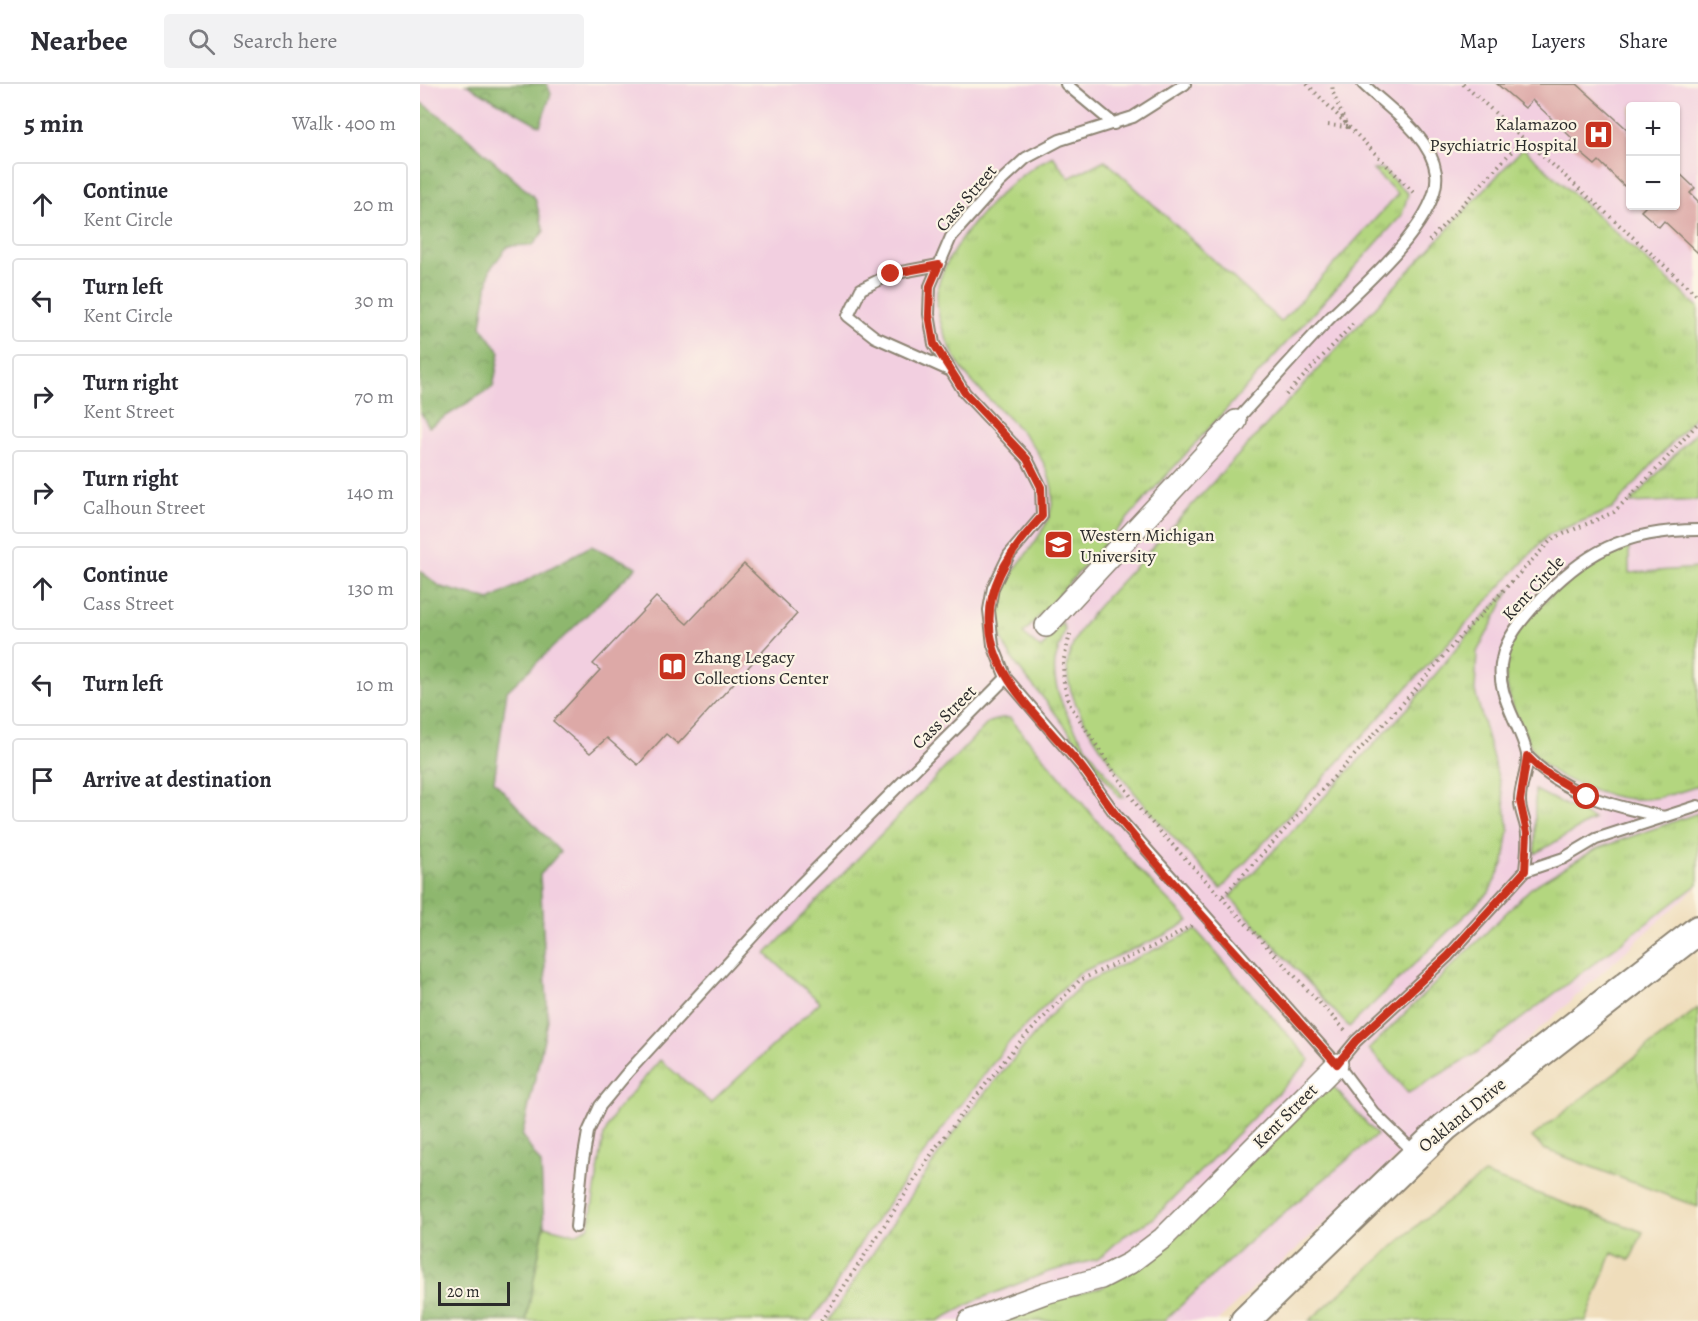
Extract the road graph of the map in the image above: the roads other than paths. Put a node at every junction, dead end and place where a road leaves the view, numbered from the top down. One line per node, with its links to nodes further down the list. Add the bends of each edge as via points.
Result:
1 (1066, 84): 4 (lane)
2 (1185, 84): 4 (lane, Cass Street, via 1133,117)
3 (1363, 84): 7 (lane, via 1422,140 1432,157 1436,176 1428,206 1398,250)
4 (1114, 124): 5 (lane, Cass Street, via 1060,140 1026,158 951,237)
5 (939, 265): 6 (lane, Cass Street, via 930,286 929,314 934,344); 6 (lane, via 891,274 861,289 848,316 874,337)
6 (951, 371): 10 (lane, Cass Street, via 965,393 1027,459 1041,487 1042,516 1010,555 993,588 993,645)
7 (1236, 421): 9 (street)
8 (1698, 530): 11 (lane, Kent Circle, via 1649,534 1592,555 1557,582 1512,635 1501,660 1503,691)
9 (1046, 626)
10 (1006, 678): 16 (lane, via 1082,767 1116,816); 18 (lane, Cass Street, via 800,885 600,1106 588,1132)
11 (1527, 756): 13 (lane, Kent Circle, via 1541,770 1587,797); 14 (lane, Kent Circle, via 1520,801 1527,833)
12 (1698, 806): 13 (lane, Kent Street)
13 (1666, 817): 14 (lane, Kent Street, via 1596,839 1564,858)
14 (1525, 871): 16 (lane, Kent Street, via 1448,956 1356,1041)
15 (1698, 930): 17 (main road, Oakland Drive)
16 (1337, 1064): 17 (lane, via 1373,1112); 19 (street, Kent Street, via 1163,1238 1130,1263 1101,1278 1045,1293)
17 (1415, 1153): 20 (main road, Oakland Drive)
18 (576, 1227)
19 (969, 1321)
20 (1245, 1321)

